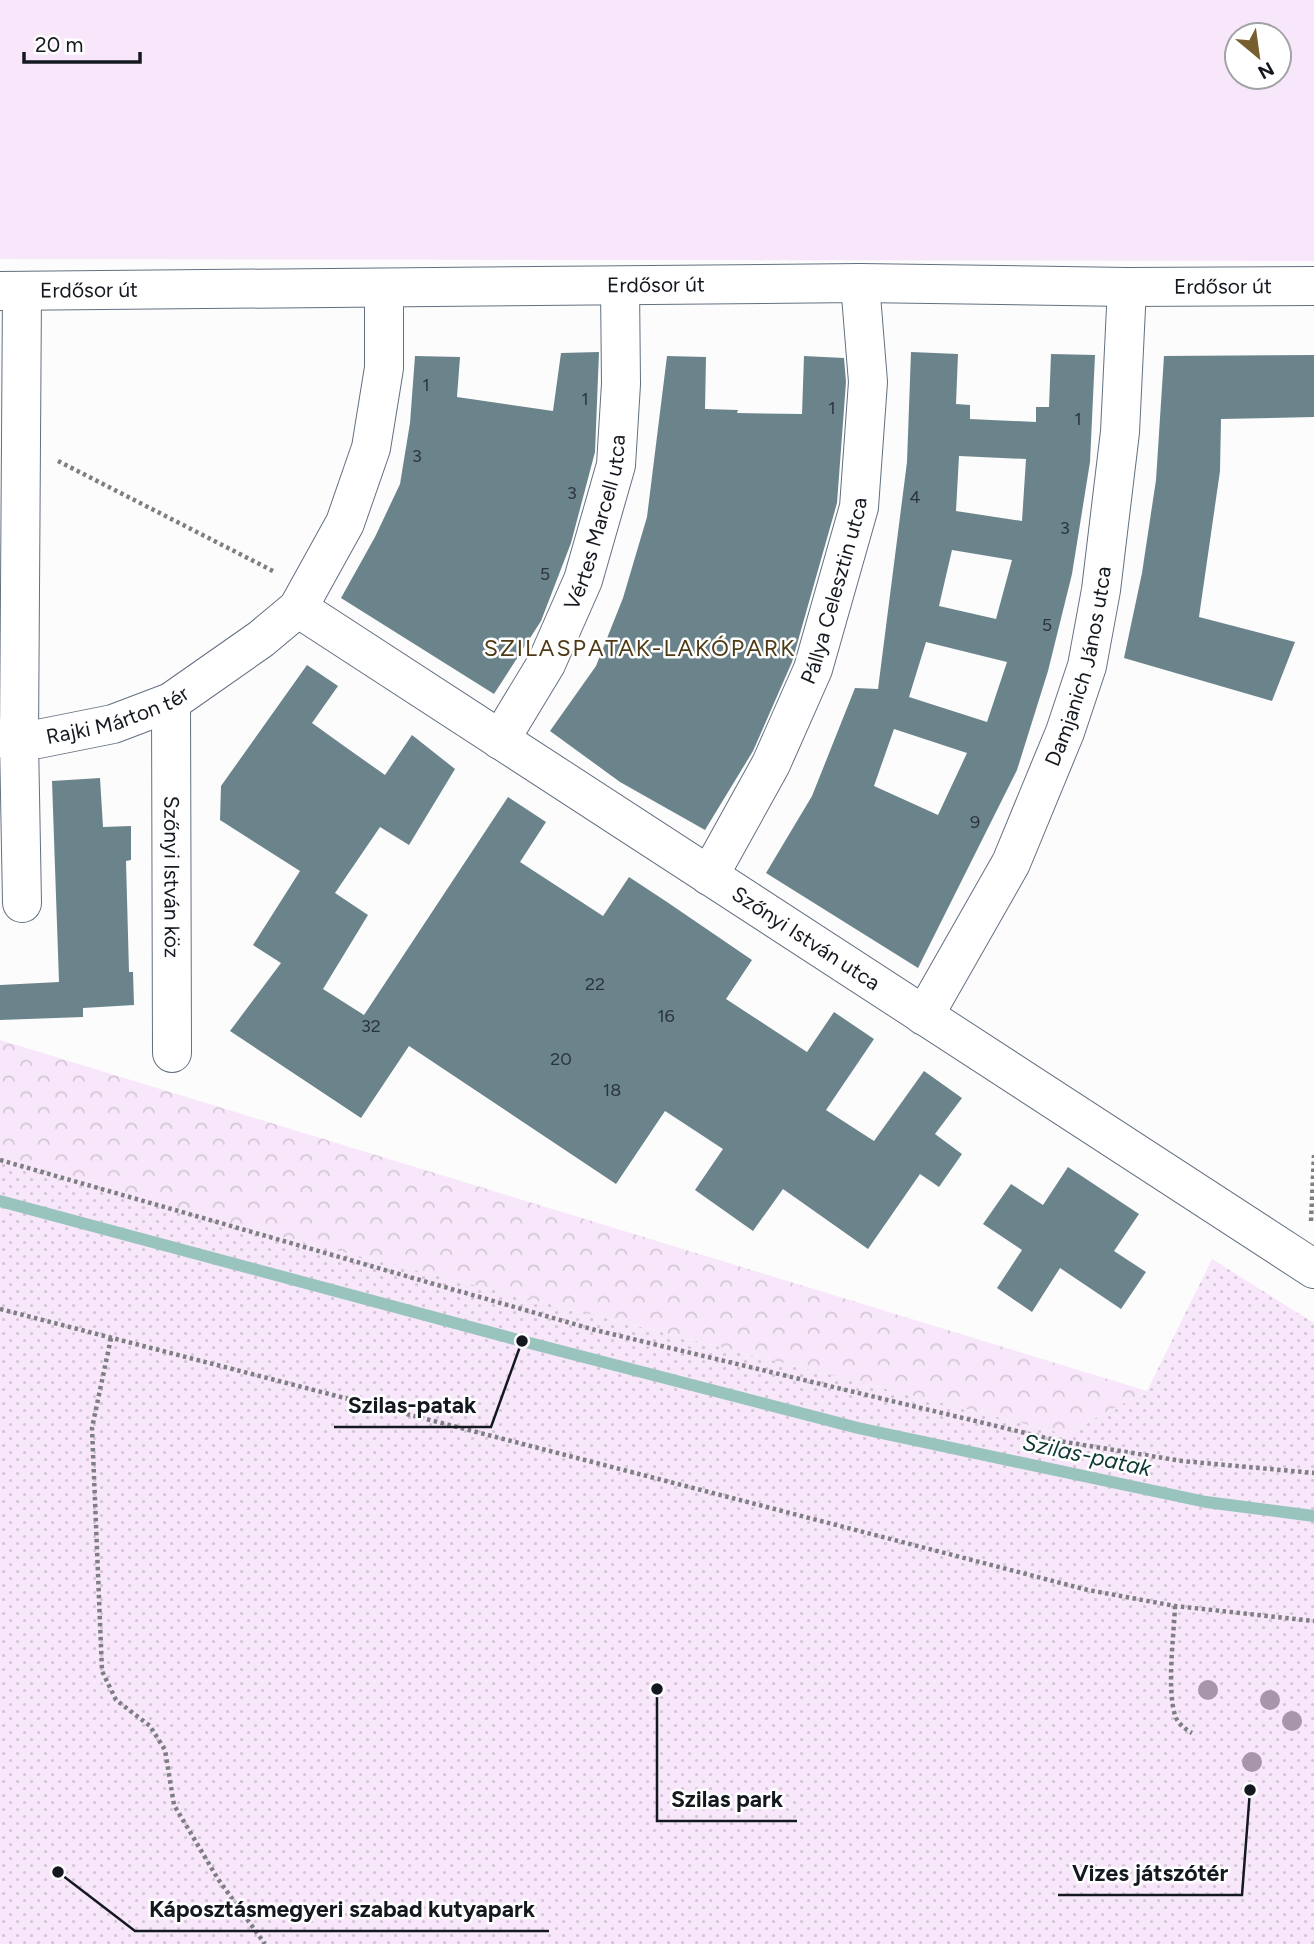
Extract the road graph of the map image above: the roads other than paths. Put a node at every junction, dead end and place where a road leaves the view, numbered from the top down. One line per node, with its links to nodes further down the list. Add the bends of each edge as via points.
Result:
1 (860, 283): 2 (street, Erdősor út); 4 (street, Erdősor út); 11 (street, Pállya Celesztin utca, via 868,382 859,507 813,669 771,764)
2 (620, 285): 5 (street, Erdősor út); 10 (street, Vértes Marcell utca, via 616,465 583,580 546,664)
3 (1314, 286): 4 (street, Erdősor út)
4 (1127, 287): 13 (street, Damjanich János utca, via 1118,445 1087,666 1011,863)
5 (384, 288): 6 (street, Erdősor út); 7 (street, Rajki Márton tér, via 384,368 371,448 345,523)
6 (11, 291): 9 (street, Rajki Márton tér, via 21,442)
7 (304, 599): 8 (street, Rajki Márton tér, via 261,639); 10 (street, Szőnyi István utca)
8 (171, 702): 9 (street, Rajki Márton tér, via 114,724); 14 (street, Szőnyi István köz)
9 (10, 739): 12 (street)
10 (500, 740): 11 (street, Szőnyi István utca)
11 (709, 876): 13 (street, Szőnyi István utca)
12 (22, 904)
13 (924, 1016): 15 (street, Szőnyi István utca)
14 (172, 1053)
15 (1311, 1267)

